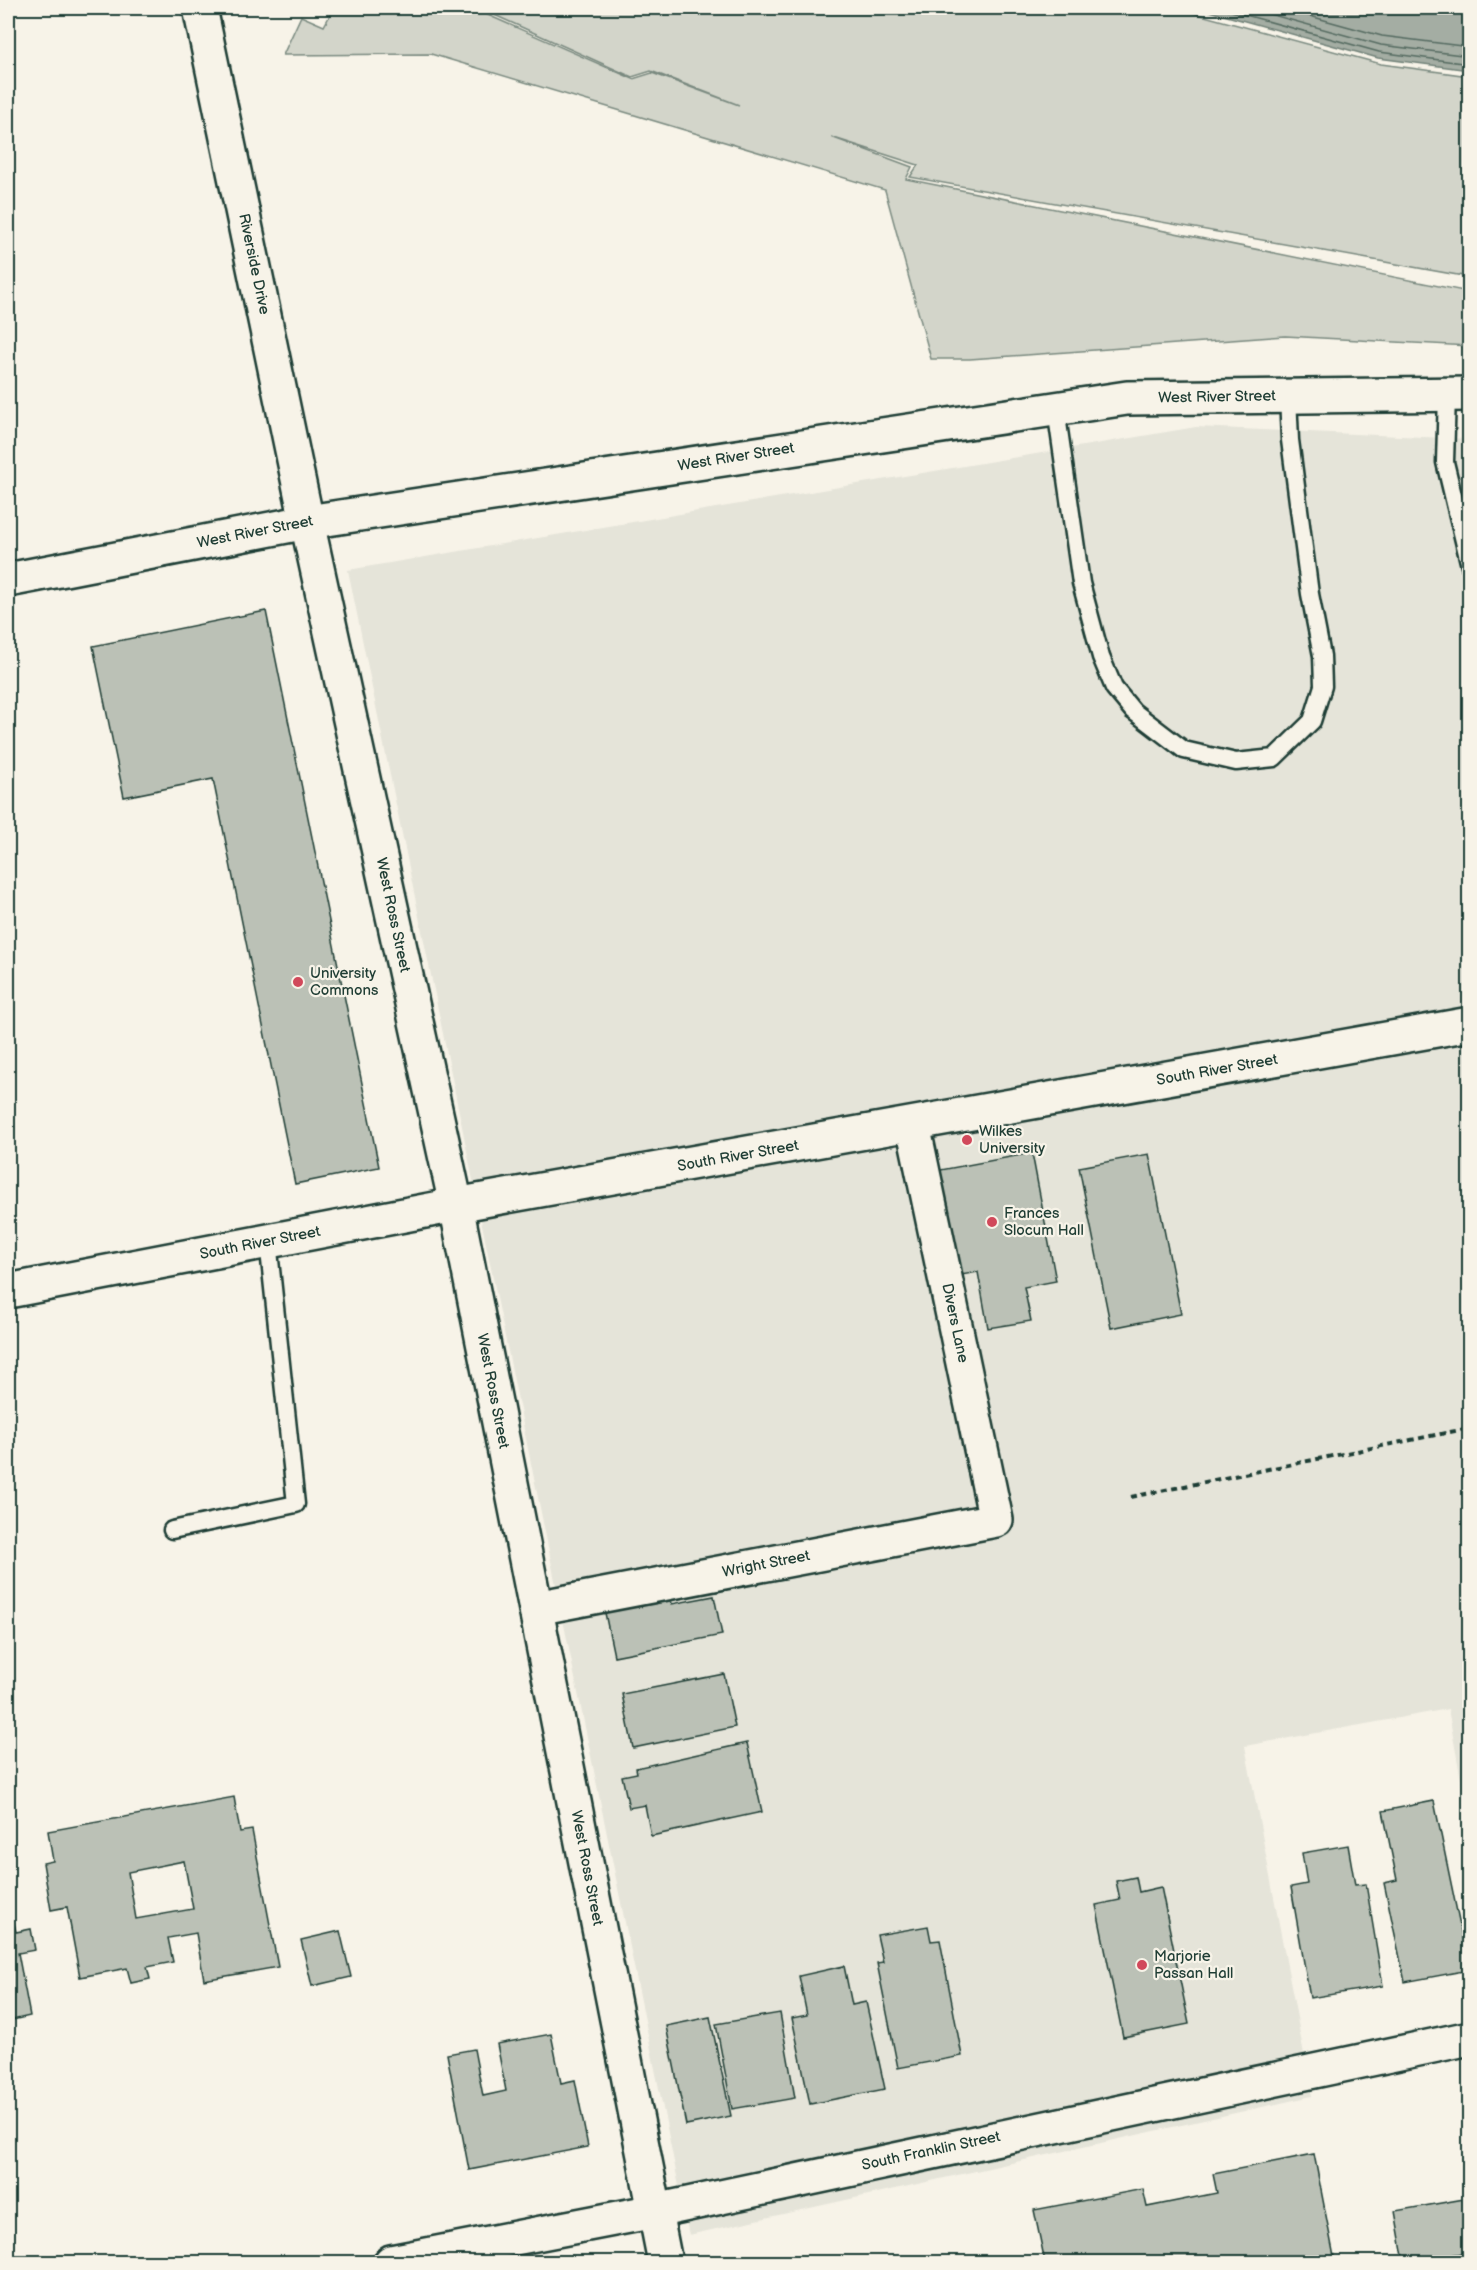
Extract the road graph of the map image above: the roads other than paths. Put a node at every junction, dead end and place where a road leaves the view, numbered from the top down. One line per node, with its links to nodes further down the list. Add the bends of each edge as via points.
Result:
1 (200, 8): 5 (street, Riverside Drive)
2 (1458, 394): 3 (street, West River Street); 6 (lane, via 1445,462)
3 (1288, 396): 4 (street, West River Street, via 1127,398); 4 (lane, via 1290,440 1323,686 1312,721 1274,758 1236,762 1184,750 1133,711 1114,688 1101,657 1081,583)
4 (1056, 409): 5 (street, West River Street)
5 (307, 522): 7 (street, West River Street); 10 (street, West Ross Street)
6 (1470, 567)
7 (8, 580)
8 (1470, 1024): 9 (street, South River Street)
9 (913, 1125): 10 (street, South River Street); 13 (street, Divers Lane)
10 (456, 1205): 11 (street, South River Street); 15 (street, West Ross Street)
11 (268, 1241): 12 (street, South River Street); 14 (lane, via 296,1504)
12 (8, 1291)
13 (996, 1520): 15 (street, Wright Street)
14 (172, 1530)
15 (536, 1608): 17 (street, West Ross Street)
16 (1470, 2038): 17 (street, South Franklin Street)
17 (655, 2211): 18 (street, South Franklin Street); 19 (street, West Ross Street)
18 (392, 2262)
19 (665, 2262)

